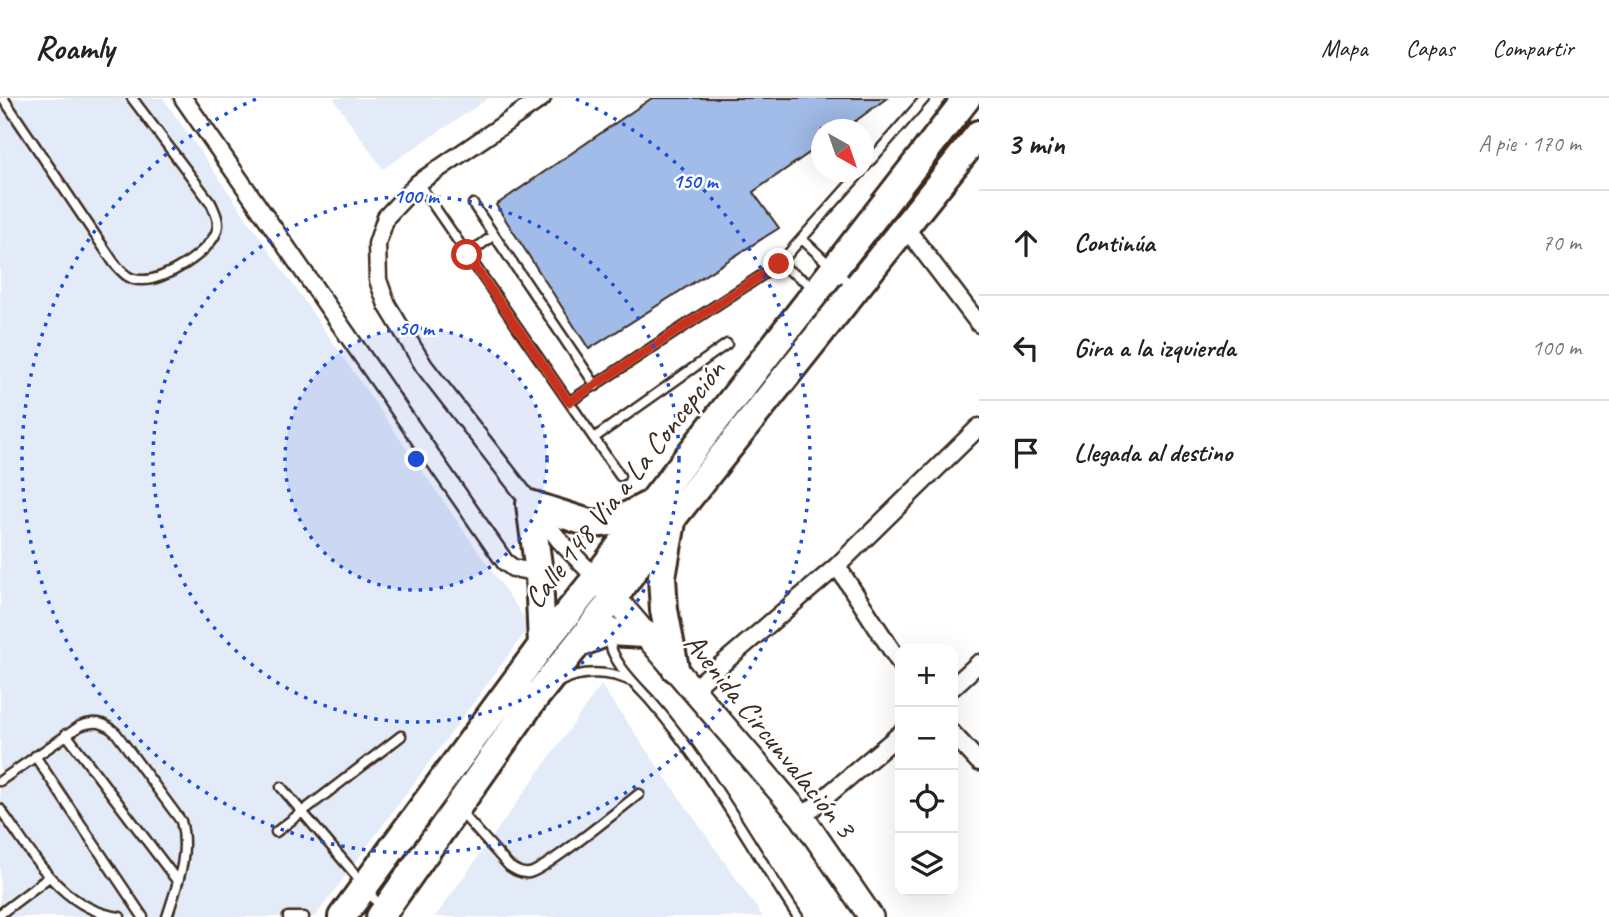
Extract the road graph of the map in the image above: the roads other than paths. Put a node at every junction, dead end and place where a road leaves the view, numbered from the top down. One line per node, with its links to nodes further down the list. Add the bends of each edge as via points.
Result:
1 (3, 98): 2 (lane, via 114,263 125,276 140,281 158,279 177,268 204,250 218,229 211,203)
2 (132, 98)
3 (183, 98): 28 (street, via 505,562)
4 (542, 98): 10 (street)
5 (925, 98): 8 (lane)
6 (967, 98): 17 (main road, Calle 148 Via a La Concepción)
7 (979, 134): 12 (main road, Calle 148 Via a La Concepción)
8 (874, 156)
9 (852, 182): 14 (lane)
10 (418, 183): 15 (lane); 25 (street, via 386,217 377,244 378,280 387,305 424,366)
11 (472, 204): 13 (lane)
12 (905, 227): 17 (main road, Calle 148 Via a La Concepción); 18 (street)
13 (494, 235): 15 (lane); 20 (lane)
14 (802, 239): 16 (lane); 17 (lane)
15 (467, 255): 21 (lane)
16 (779, 264): 17 (lane); 20 (lane)
17 (834, 292): 26 (main road, Calle 148 Via a La Concepción)
18 (979, 324)
19 (727, 344): 23 (lane)
20 (596, 386): 21 (lane)
21 (569, 402): 23 (lane)
22 (979, 427): 27 (street)
23 (594, 438): 24 (lane)
24 (620, 476)
25 (530, 504): 26 (main road, via 593,524); 28 (main road); 29 (street)
26 (662, 510): 29 (main road, Calle 148 Via a La Concepción); 36 (main road, via 664,610)
27 (837, 566): 34 (street); 39 (street)
28 (540, 573): 32 (main road)
29 (605, 588): 30 (lane); 31 (main road, Avenida Circunvalación 3); 32 (main road, Calle 148 Via a La Concepción); 33 (main road, Calle 148 Via a La Concepción)
30 (608, 632): 31 (main road); 33 (main road); 37 (lane, via 609,643)
31 (645, 634): 36 (main road, Avenida Circunvalación 3)
32 (542, 645): 57 (main road, Calle 148 Via a La Concepción)
33 (576, 645): 40 (main road, Calle 148 Via a La Concepción)
34 (895, 655)
35 (979, 663): 38 (street)
36 (675, 668): 39 (main road, Avenida Circunvalación 3)
37 (634, 682): 40 (lane, via 582,674 554,685); 66 (lane, via 715,789)
38 (958, 682)
39 (693, 689): 53 (main road, Avenida Circunvalación 3)
40 (531, 703): 50 (main road, Calle 148 Via a La Concepción)
41 (66, 734): 45 (lane); 56 (lane); 56 (lane, via 92,721 105,723 116,733 181,821 184,858)
42 (401, 736): 52 (lane)
43 (895, 738): 53 (street)
44 (958, 739): 46 (street)
45 (35, 756): 47 (lane); 61 (lane)
46 (979, 762)
47 (0, 781)
48 (281, 788): 52 (lane)
49 (639, 794): 50 (lane, via 528,873 509,866)
50 (457, 808): 59 (main road, Calle 148 Via a La Concepción)
51 (0, 810): 55 (lane)
52 (302, 813): 54 (lane); 57 (lane)
53 (802, 817): 67 (main road, Avenida Circunvalación 3)
54 (276, 832)
55 (49, 877): 58 (lane); 60 (lane, via 86,907)
56 (178, 882): 62 (lane)
57 (365, 886): 59 (lane); 65 (main road, Calle 148 Via a La Concepción)
58 (0, 914)
59 (382, 915)
60 (120, 917)
61 (143, 917)
62 (167, 917)
63 (288, 917): 64 (lane)
64 (304, 917)
65 (342, 917)
66 (798, 917)
67 (872, 917)

